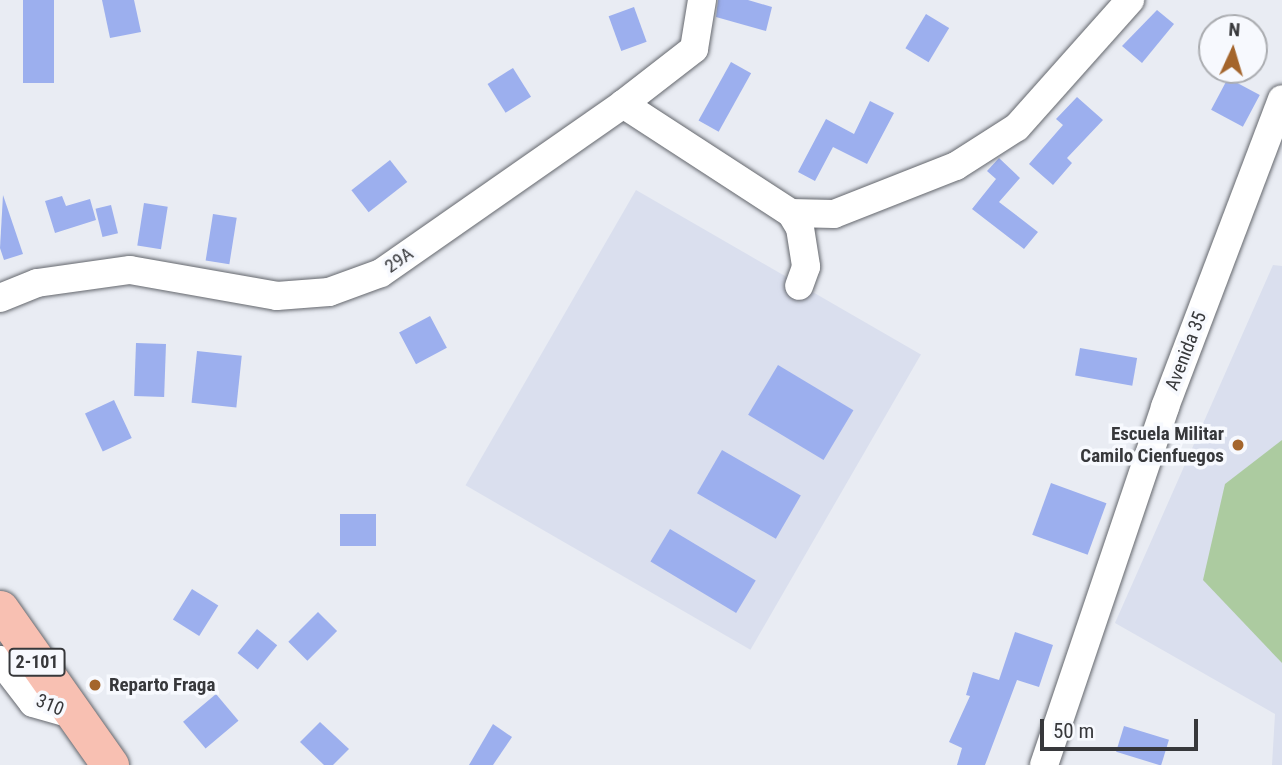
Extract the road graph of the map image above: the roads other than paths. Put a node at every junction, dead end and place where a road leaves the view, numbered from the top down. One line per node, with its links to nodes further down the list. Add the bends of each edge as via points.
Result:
1 (702, 0): 4 (street, 29A, via 694,49)
2 (1130, 0): 5 (street, via 1017,127 956,166 834,214)
3 (1282, 99): 12 (street, Avenida 35, via 1165,407)
4 (622, 104): 5 (street); 7 (street, 29A, via 381,273 329,292 265,295 130,270 37,283)
5 (791, 213): 6 (street, via 800,228 806,267)
6 (799, 286)
7 (0, 298)
8 (0, 609): 10 (main road, 2-101)
9 (0, 660): 10 (street, 310, via 33,703)
10 (75, 715): 11 (main road, 2-101)
11 (110, 765)
12 (1044, 765)

